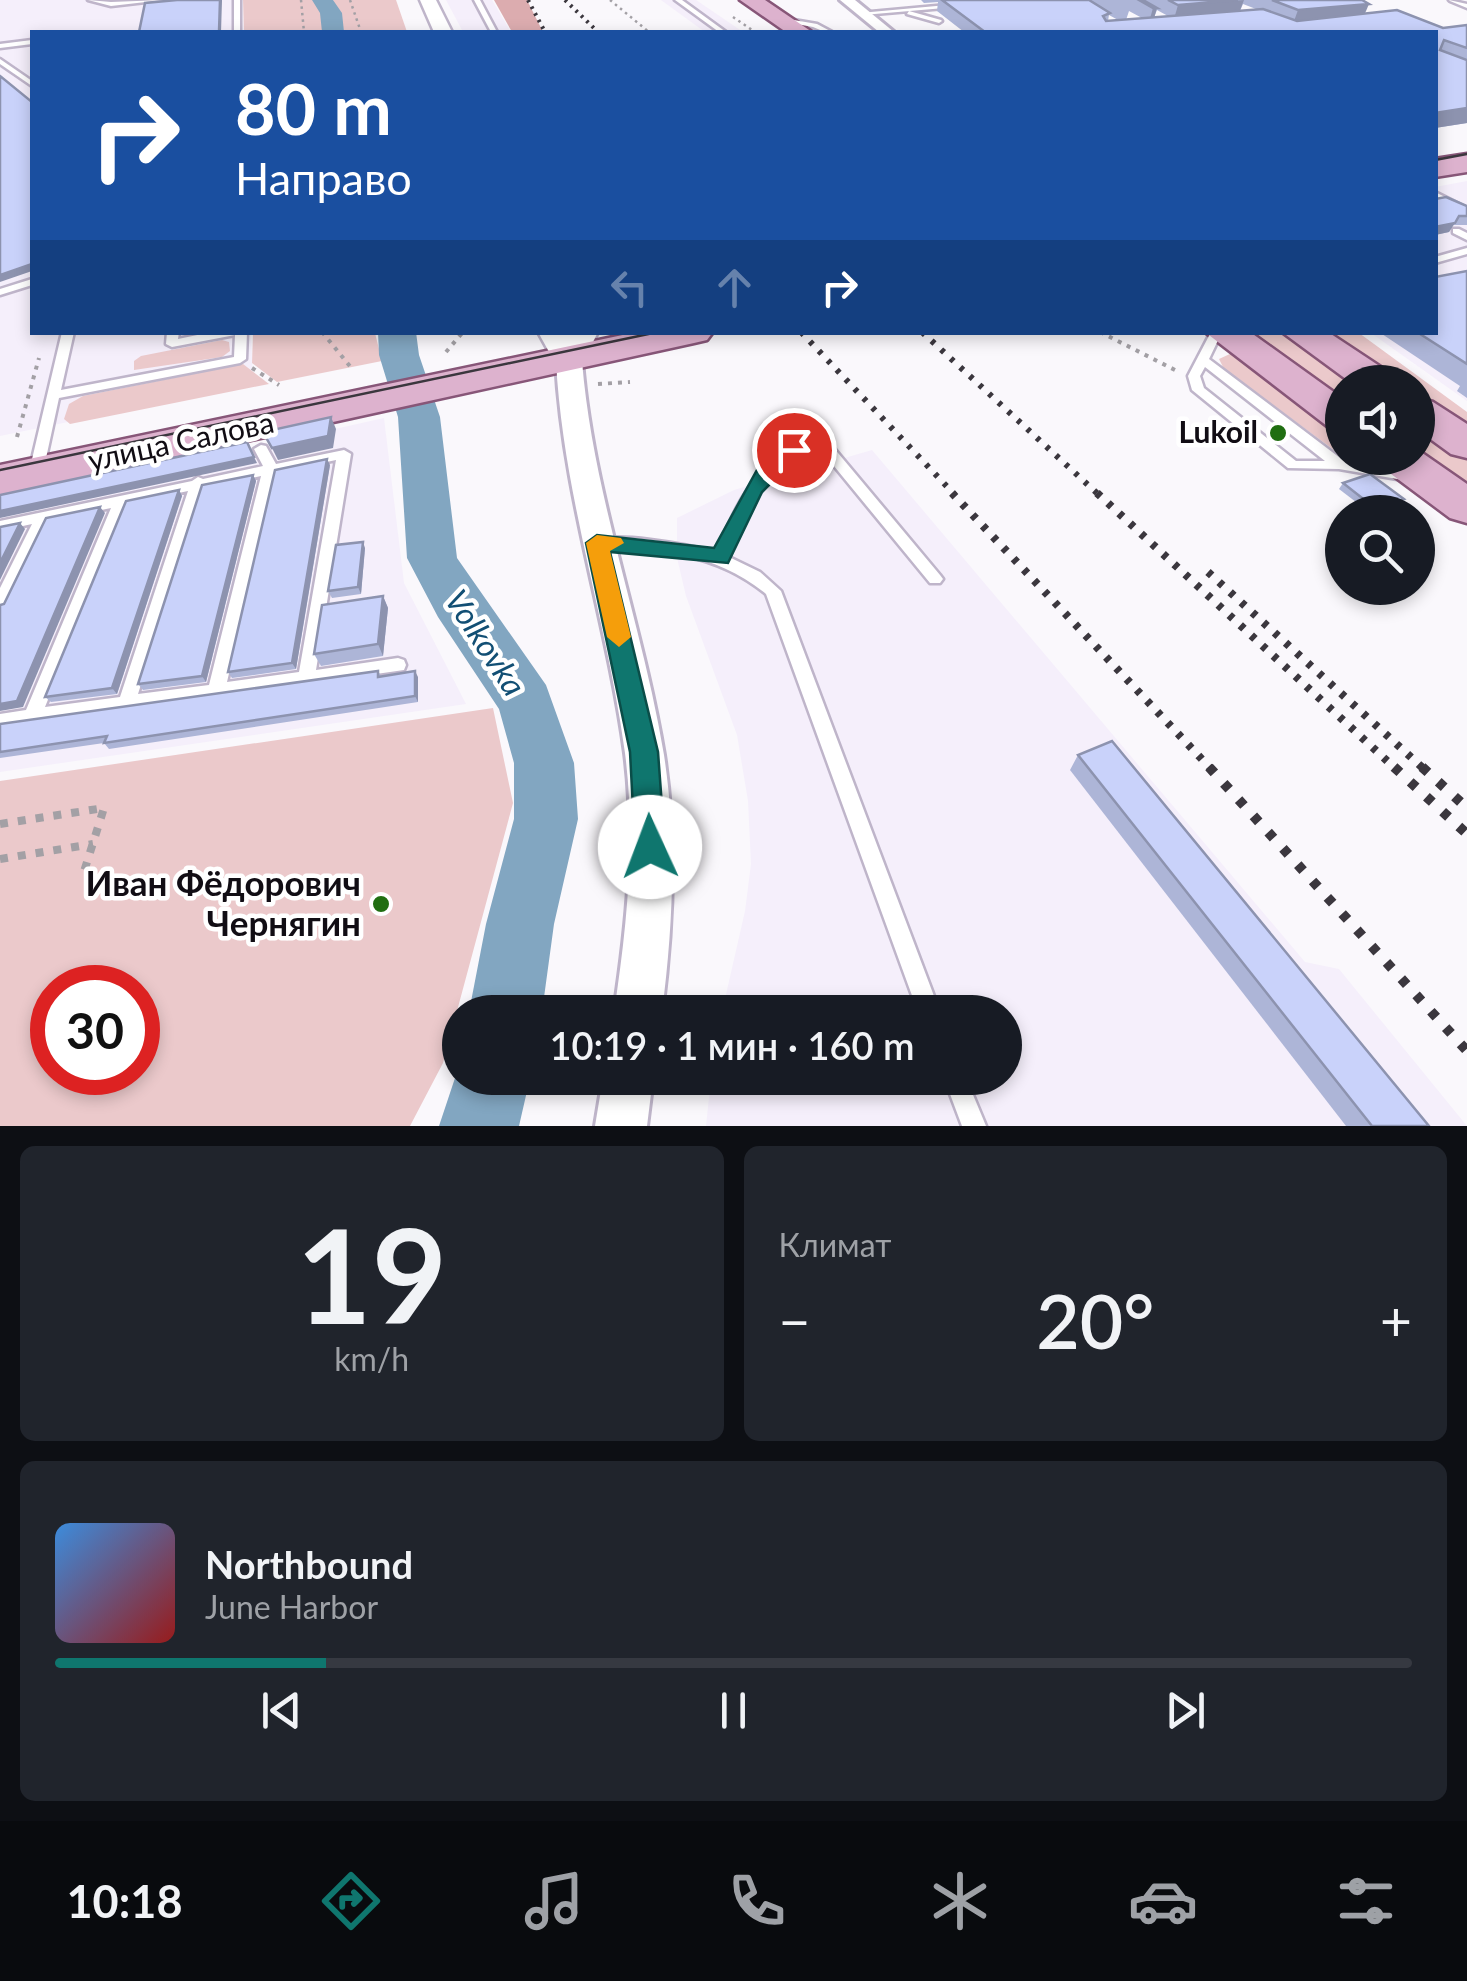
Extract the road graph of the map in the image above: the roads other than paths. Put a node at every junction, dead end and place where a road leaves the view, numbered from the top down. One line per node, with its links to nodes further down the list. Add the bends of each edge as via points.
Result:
1 (91, 0): 2 (lane)
2 (160, 0)
3 (236, 0): 18 (lane)
4 (412, 0): 19 (street)
5 (428, 0): 20 (street)
6 (477, 0): 21 (lane)
7 (678, 0): 22 (lane)
8 (723, 0): 17 (main road)
9 (750, 0): 17 (main road)
10 (847, 0): 15 (street)
11 (1452, 0): 13 (lane)
12 (961, 4): 14 (lane)
13 (1467, 6)
14 (904, 9): 15 (lane); 16 (lane)
15 (863, 13): 24 (street)
16 (939, 20)
17 (782, 28): 23 (lane, via 816,24)
18 (237, 30)
19 (424, 30)
20 (442, 30)
21 (493, 30)
22 (721, 30)
23 (826, 30)
24 (884, 30)
25 (30, 42): 26 (lane)
26 (0, 46)
27 (0, 61): 28 (lane)
28 (30, 83)
29 (1467, 141): 30 (main road)
30 (1438, 146)
31 (1467, 163): 32 (main road)
32 (1438, 168)
33 (1438, 203): 34 (lane)
34 (1467, 212)
35 (1456, 230): 36 (lane)
36 (1467, 237)
37 (1467, 251): 38 (lane)
38 (1438, 259)
39 (30, 283): 40 (lane)
40 (0, 292)
41 (67, 335): 51 (lane)
42 (173, 335): 43 (lane, via 172,344)
43 (217, 335)
44 (241, 335): 51 (lane, via 240,360)
45 (670, 335): 48 (main road)
46 (1306, 335): 50 (main road)
47 (1215, 342): 52 (main road); 56 (lane); 58 (lane, via 1194,376 1198,390 1293,465)
48 (572, 347): 49 (main road); 66 (street, via 575,432)
49 (454, 350): 57 (main road, улица Салова, via 358,385)
50 (1350, 365)
51 (55, 395): 57 (lane)
52 (1325, 407)
53 (1435, 422): 54 (main road)
54 (1467, 443)
55 (261, 450): 59 (lane)
56 (1325, 450)
57 (19, 457)
58 (1325, 465)
59 (270, 466): 61 (lane); 71 (lane, via 344,454 326,608); 72 (lane)
60 (1424, 475): 63 (main road)
61 (198, 482): 62 (lane); 73 (lane)
62 (122, 499): 64 (lane); 74 (lane)
63 (1467, 507)
64 (43, 516): 65 (lane); 69 (lane)
65 (0, 526)
66 (597, 543): 67 (lane); 76 (street, via 644,752 650,882)
67 (720, 557): 68 (lane, via 765,472 794,450 822,444); 77 (lane, via 758,577 784,614)
68 (934, 579)
69 (0, 604)
70 (398, 665): 71 (lane)
71 (306, 678): 72 (lane)
72 (216, 690): 73 (lane)
73 (126, 704): 74 (lane)
74 (32, 717): 75 (lane)
75 (0, 722)
76 (640, 995)
77 (924, 995)
78 (626, 1095): 80 (street)
79 (962, 1095): 81 (lane)
80 (621, 1126)
81 (974, 1126)

